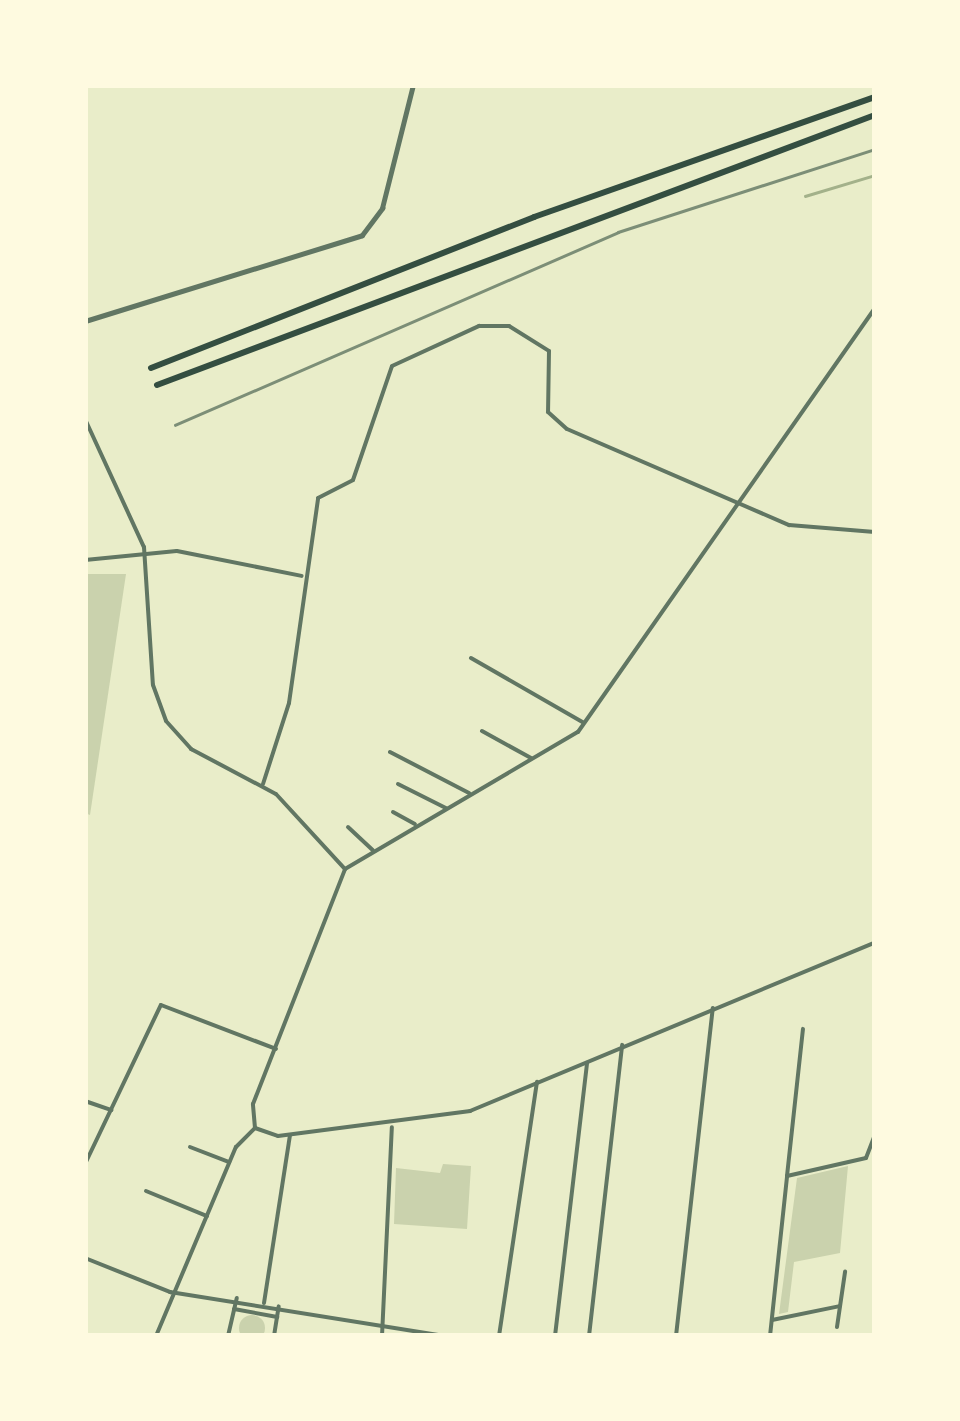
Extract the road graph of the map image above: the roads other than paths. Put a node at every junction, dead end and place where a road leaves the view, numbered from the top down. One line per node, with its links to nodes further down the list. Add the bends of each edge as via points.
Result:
1 (413, 85): 5 (street, via 382,208 362,235)
2 (875, 97): 6 (highway, via 498,230)
3 (875, 115): 7 (highway)
4 (875, 308): 9 (street)
5 (85, 321)
6 (151, 368)
7 (157, 384)
8 (85, 419): 18 (street, via 144,548 153,685 166,721 206,760)
9 (740, 503): 10 (street, via 790,524); 12 (street, via 558,424 548,412 549,351 488,324 392,366 354,480 318,498); 14 (street)
10 (875, 532)
11 (85, 560): 12 (street, via 178,551)
12 (302, 576): 18 (street, via 289,703)
13 (471, 658): 14 (street)
14 (585, 724): 17 (street)
15 (482, 732): 17 (street)
16 (390, 752): 20 (street)
17 (532, 759): 20 (street)
18 (263, 784): 26 (street)
19 (398, 784): 21 (street)
20 (469, 793): 21 (street)
21 (446, 808): 23 (street)
22 (393, 812): 23 (street)
23 (416, 825): 25 (street)
24 (348, 828): 25 (street)
25 (373, 850): 26 (street)
26 (345, 868): 31 (street)
27 (875, 942): 28 (street)
28 (713, 1006): 30 (street); 66 (street)
29 (803, 1029): 43 (street)
30 (622, 1045): 32 (street); 65 (street)
31 (276, 1049): 35 (street, via 161,1005); 37 (street, via 254,1104)
32 (587, 1061): 33 (street); 64 (street)
33 (537, 1082): 36 (street, via 470,1111); 63 (street)
34 (85, 1101): 35 (street)
35 (111, 1110): 42 (street)
36 (392, 1126): 39 (street); 56 (street)
37 (254, 1128): 39 (street); 41 (street)
38 (875, 1134): 43 (street, via 866,1158)
39 (290, 1136): 50 (street)
40 (190, 1147): 41 (street)
41 (229, 1162): 45 (street)
42 (85, 1164)
43 (787, 1176): 55 (street)
44 (146, 1192): 45 (street)
45 (207, 1216): 48 (street)
46 (85, 1258): 48 (street)
47 (845, 1272): 52 (street)
48 (176, 1290): 49 (street); 58 (street)
49 (237, 1298): 50 (street); 53 (street)
50 (264, 1302): 51 (street)
51 (280, 1305): 54 (street); 56 (street)
52 (840, 1306): 55 (street); 57 (street)
53 (234, 1309): 54 (street); 59 (street)
54 (277, 1317): 60 (street)
55 (772, 1320): 67 (street)
56 (382, 1323): 61 (street); 62 (street)
57 (837, 1327)
58 (156, 1336)
59 (228, 1336)
60 (274, 1336)
61 (382, 1336)
62 (446, 1336)
63 (499, 1336)
64 (555, 1336)
65 (588, 1336)
66 (676, 1336)
67 (770, 1336)

